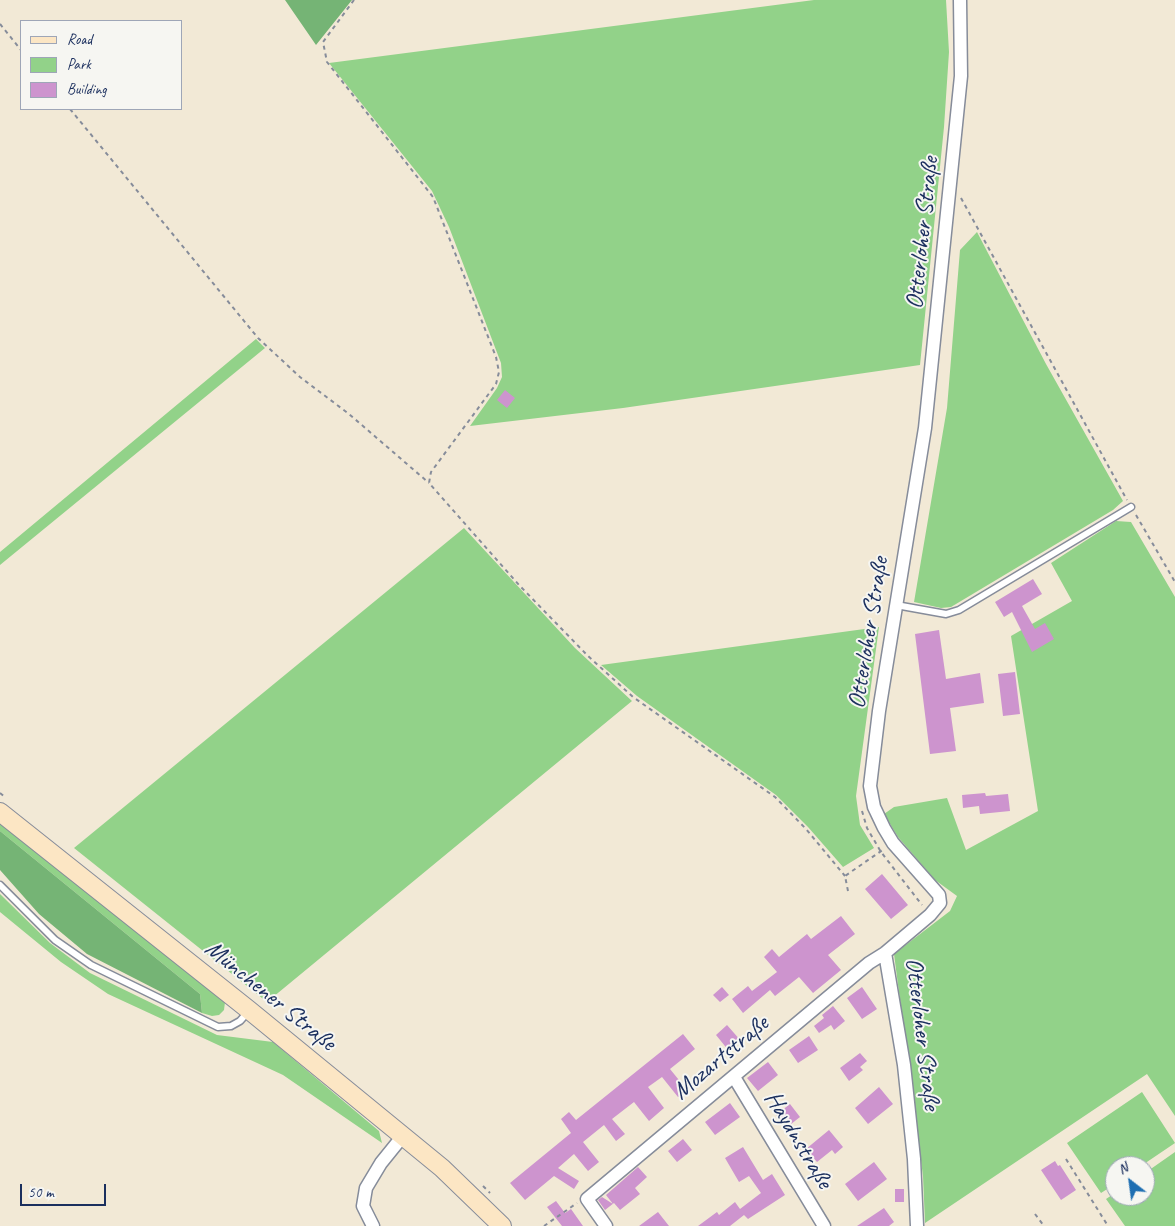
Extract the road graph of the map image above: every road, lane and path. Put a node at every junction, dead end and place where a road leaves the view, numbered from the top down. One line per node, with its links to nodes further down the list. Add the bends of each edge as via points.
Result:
1 (354, 0): 7 (path, via 323,42 327,62 433,198 496,357 499,372 496,384 432,472)
2 (960, 0): 6 (street, Otterloher Straße, via 961,76)
3 (0, 24): 4 (path)
4 (20, 49)
5 (71, 110): 7 (path, via 258,338 300,377 349,414)
6 (951, 187): 8 (path, via 982,234); 10 (street, Otterloher Straße, via 925,428)
7 (429, 483): 14 (path, via 518,585 588,656 633,697 775,797)
8 (1131, 507): 9 (path); 10 (lane, via 959,610 946,614)
9 (1175, 582)
10 (896, 605): 17 (street, Otterloher Straße, via 870,786 874,807 893,843 939,895 940,903)
11 (861, 808): 13 (path, via 867,828)
12 (0, 812): 19 (main road, Münchener Straße)
13 (881, 852): 14 (path); 17 (path)
14 (846, 876): 16 (path)
15 (0, 885): 19 (lane, via 55,940 91,965 218,1027 231,1026)
16 (848, 891)
17 (930, 915): 18 (street, Otterloher Straße)
18 (884, 953): 20 (street, Mozartstraße); 30 (street, Otterloher Straße, via 905,1075)
19 (249, 1010): 21 (main road, Münchener Straße)
20 (734, 1077): 23 (street, Mozartstraße); 29 (street, Haydnstraße)
21 (402, 1136): 25 (street, via 366,1188 363,1206); 26 (main road, Münchener Straße, via 465,1189)
22 (1066, 1159): 32 (path)
23 (586, 1199): 27 (path); 28 (street)
24 (1035, 1214): 31 (path)
25 (373, 1226)
26 (502, 1226)
27 (544, 1226)
28 (606, 1226)
29 (824, 1226)
30 (917, 1226)
31 (1044, 1226)
32 (1108, 1226)

